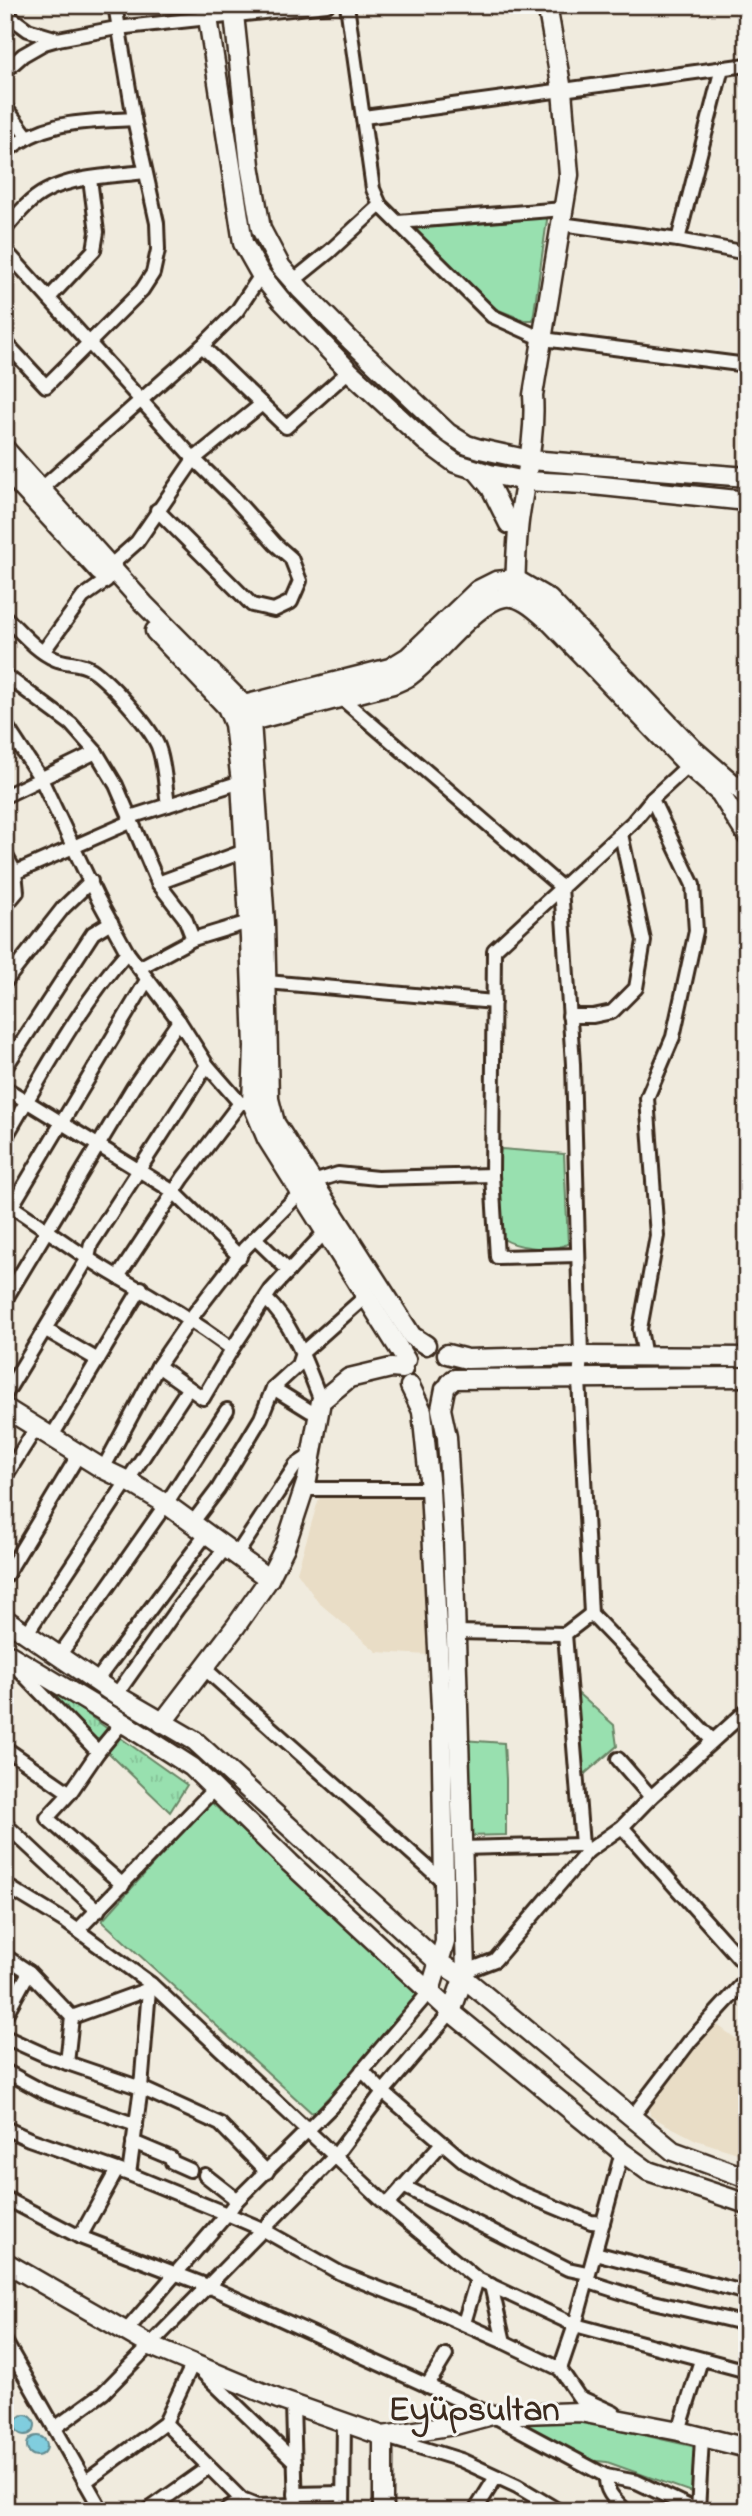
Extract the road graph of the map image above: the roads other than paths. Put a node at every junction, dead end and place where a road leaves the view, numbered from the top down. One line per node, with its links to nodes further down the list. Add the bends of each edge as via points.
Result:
1 (115, 5): 8 (street)
2 (327, 5): 5 (street)
3 (347, 5): 15 (street)
4 (547, 5): 13 (street)
5 (234, 10): 6 (street); 29 (street, via 256,209 270,247)
6 (207, 12): 8 (street); 28 (street, via 239,225 243,243)
7 (5, 13): 9 (street, via 28,30)
8 (117, 28): 9 (street); 16 (street)
9 (58, 39): 12 (street, via 23,55)
10 (747, 65): 11 (street)
11 (722, 68): 13 (street); 25 (street)
12 (5, 71)
13 (562, 90): 15 (street); 22 (street, via 569,176)
14 (5, 107): 17 (street)
15 (364, 117): 21 (street, via 373,189)
16 (134, 119): 17 (street, via 67,122); 19 (street)
17 (27, 136): 18 (street)
18 (5, 152)
19 (145, 172): 20 (street); 33 (street, via 156,223 158,250 153,273)
20 (90, 179): 24 (street, via 46,190); 30 (street, via 97,232 94,250)
21 (380, 205): 23 (street); 29 (street)
22 (563, 217): 23 (street); 25 (street); 31 (street)
23 (398, 222): 31 (street, via 492,316)
24 (5, 229)
25 (678, 240): 27 (street)
26 (5, 250): 30 (street)
27 (747, 253)
28 (261, 275): 34 (street, via 237,311); 36 (street)
29 (293, 281): 40 (street, via 448,433 480,449)
30 (49, 298): 33 (street)
31 (543, 338): 35 (street); 40 (street, via 533,395 524,414)
32 (5, 342): 33 (street, via 46,386)
33 (90, 343): 37 (street)
34 (202, 346): 37 (street); 38 (street)
35 (747, 365)
36 (349, 371): 38 (street, via 286,426); 43 (street, via 425,441 456,463)
37 (143, 400): 41 (street); 47 (street)
38 (262, 404): 41 (street)
39 (5, 449): 47 (street)
40 (524, 458): 44 (street); 45 (street)
41 (194, 459): 49 (street); 49 (street, via 291,558 300,581 291,602 274,610 252,605)
42 (5, 469): 51 (street)
43 (476, 470): 45 (street); 50 (street)
44 (747, 477)
45 (521, 480): 46 (street); 50 (street)
46 (551, 482): 48 (street); 50 (street, via 529,499)
47 (42, 488): 51 (street)
48 (747, 501)
49 (157, 510): 51 (street, via 151,525)
50 (514, 521): 52 (street)
51 (108, 573): 54 (street, via 82,597); 57 (street, via 144,604)
52 (510, 589): 56 (street, via 409,676); 57 (street, via 496,581 478,590 408,657 390,668); 60 (street)
53 (5, 617): 54 (street)
54 (43, 652): 66 (street, via 90,668 150,731 159,748)
55 (5, 675): 59 (street, via 71,724)
56 (340, 697): 57 (street); 76 (street)
57 (243, 714): 62 (street); 85 (street)
58 (5, 724): 61 (street)
59 (96, 752): 61 (street); 67 (street)
60 (694, 760): 64 (street); 65 (street); 69 (street)
61 (41, 779): 63 (street); 70 (street)
62 (241, 782): 66 (street); 71 (street)
63 (5, 796)
64 (747, 796)
65 (652, 799): 68 (street); 121 (street, via 693,885 696,931 673,1037 647,1098 657,1237 640,1329)
66 (168, 804): 67 (street)
67 (130, 817): 70 (street, via 128,823); 75 (street)
68 (621, 834): 76 (street); 87 (street, via 644,941 636,988 612,1012)
69 (747, 836)
70 (71, 846): 73 (street); 74 (street)
71 (245, 851): 75 (street); 79 (street)
72 (5, 855): 73 (street)
73 (10, 874): 77 (street, via 16,892)
74 (91, 881): 78 (street); 84 (street, via 63,908)
75 (158, 883): 80 (street, via 185,918)
76 (561, 887): 86 (street, via 494,950); 87 (street)
77 (5, 906)
78 (110, 922): 81 (street); 90 (street, via 93,933)
79 (249, 922): 80 (street); 93 (street, via 254,1047)
80 (193, 939): 82 (street)
81 (127, 952): 82 (street); 92 (street, via 76,1019)
82 (139, 968): 83 (street)
83 (147, 980): 88 (street); 94 (street)
84 (5, 982)
85 (267, 982): 86 (street); 99 (street, via 269,1099 275,1123)
86 (494, 1002): 98 (street)
87 (569, 1016): 105 (street)
88 (178, 1021): 89 (street); 96 (street)
89 (207, 1065): 93 (street); 97 (street)
90 (5, 1068)
91 (5, 1088): 92 (street)
92 (27, 1101): 94 (street); 95 (street)
93 (246, 1103): 99 (street, via 267,1139); 100 (street)
94 (62, 1125): 96 (street); 101 (street)
95 (5, 1138)
96 (98, 1145): 97 (street); 102 (street)
97 (139, 1171): 100 (street); 107 (street, via 91,1244)
98 (492, 1175): 99 (street, via 377,1178 338,1174); 105 (street, via 497,1257)
99 (307, 1188): 103 (street); 104 (street); 116 (street, via 412,1336)
100 (174, 1192): 106 (street); 109 (street)
101 (8, 1205): 102 (street)
102 (47, 1230): 107 (street); 113 (street)
103 (325, 1232): 108 (street); 111 (street)
104 (255, 1238): 106 (street); 108 (street)
105 (578, 1255): 120 (street)
106 (240, 1257): 114 (street)
107 (89, 1258): 109 (street); 115 (street)
108 (289, 1271): 112 (street)
109 (118, 1277): 110 (street)
110 (141, 1288): 114 (street); 123 (street)
111 (366, 1296): 118 (street); 125 (street)
112 (266, 1299): 117 (street); 118 (street, via 278,1310)
113 (5, 1300)
114 (191, 1318): 117 (street); 124 (street)
115 (46, 1330): 123 (street); 131 (street)
116 (426, 1345): 119 (street); 125 (street, via 414,1349)
117 (232, 1349): 130 (street, via 204,1398)
118 (302, 1353): 129 (street, via 298,1365); 132 (street)
119 (447, 1354): 120 (street, via 467,1359); 128 (street, via 453,1368)
120 (581, 1356): 121 (street); 127 (street)
121 (645, 1357): 122 (street)
122 (747, 1357)
123 (98, 1360): 135 (street)
124 (158, 1366): 130 (street); 138 (street)
125 (406, 1372): 128 (street, via 415,1391 431,1395); 132 (street, via 391,1368 349,1378); 142 (street, via 422,1411)
126 (746, 1378): 127 (street)
127 (579, 1379): 128 (street, via 454,1379); 148 (street)
128 (447, 1386): 150 (street, via 441,1409 448,1450)
129 (273, 1388): 132 (street, via 310,1411); 144 (street)
130 (188, 1389): 140 (street)
131 (5, 1395)
132 (320, 1406): 137 (street)
133 (5, 1408): 135 (street)
134 (227, 1410): 143 (street)
135 (44, 1432): 136 (street); 139 (street)
136 (79, 1454): 138 (street); 146 (street)
137 (311, 1455): 141 (street); 145 (street, via 296,1465)
138 (103, 1469): 140 (street)
139 (5, 1477)
140 (128, 1481): 143 (street); 151 (street)
141 (304, 1489): 142 (street); 147 (street)
142 (430, 1489): 172 (street)
143 (166, 1504): 144 (street); 153 (street)
144 (200, 1528): 145 (street); 156 (street)
145 (232, 1550): 147 (street); 157 (street, via 177,1609)
146 (5, 1577)
147 (270, 1579): 155 (street)
148 (591, 1614): 152 (street); 161 (street)
149 (5, 1619): 151 (street)
150 (455, 1632): 152 (street); 170 (street)
151 (26, 1633): 153 (street)
152 (565, 1634): 171 (street)
153 (59, 1656): 156 (street)
154 (10, 1661): 159 (street); 163 (street)
155 (204, 1668): 160 (street); 172 (street)
156 (97, 1680): 157 (street)
157 (116, 1695): 160 (street)
158 (747, 1710): 161 (street)
159 (122, 1723): 163 (street); 165 (street, via 192,1768)
160 (162, 1723): 178 (street, via 195,1741)
161 (712, 1740): 167 (street)
162 (6, 1750): 166 (street)
163 (97, 1752): 166 (street)
164 (618, 1759): 167 (street)
165 (214, 1789): 174 (street); 184 (street)
166 (70, 1793): 174 (street, via 47,1818)
167 (651, 1797): 169 (street)
168 (5, 1824): 175 (street)
169 (622, 1827): 171 (street); 179 (street)
170 (461, 1848): 171 (street); 181 (street)
171 (585, 1848): 181 (street, via 495,1960)
172 (444, 1882): 178 (street, via 445,1942)
173 (5, 1885): 176 (street)
174 (122, 1885): 175 (street)
175 (98, 1911): 176 (street)
176 (78, 1930): 183 (street)
177 (5, 1956): 180 (street)
178 (438, 1962): 181 (street); 184 (street)
179 (747, 1966)
180 (29, 1972): 186 (street); 187 (street)
181 (465, 1975): 185 (street); 194 (street)
182 (747, 1979): 194 (street, via 690,2041)
183 (150, 1987): 187 (street); 192 (street); 197 (street)
184 (430, 1991): 185 (street); 190 (street)
185 (452, 2012): 193 (street); 200 (street)
186 (5, 2015)
187 (72, 2017): 189 (street)
188 (5, 2037): 189 (street)
189 (67, 2063): 192 (street)
190 (362, 2070): 193 (street); 197 (street)
191 (5, 2071): 195 (street, via 44,2092)
192 (141, 2088): 195 (street); 204 (street, via 219,2124)
193 (383, 2092): 199 (street); 201 (street)
194 (632, 2117): 206 (street, via 673,2151)
195 (136, 2125): 198 (street)
196 (5, 2129): 203 (street)
197 (307, 2132): 201 (street); 204 (street)
198 (133, 2142): 202 (street); 203 (street)
199 (442, 2143): 207 (street); 213 (street, via 514,2190)
200 (622, 2152): 210 (street, via 648,2171); 213 (street)
201 (335, 2156): 211 (street); 214 (street)
202 (190, 2170)
203 (123, 2172): 212 (street); 215 (street)
204 (267, 2172): 209 (street)
205 (205, 2175): 209 (street)
206 (747, 2178)
207 (402, 2186): 211 (street); 219 (street)
208 (5, 2198): 215 (street)
209 (237, 2200): 212 (street)
210 (747, 2204)
211 (387, 2205): 220 (street)
212 (228, 2214): 214 (street); 218 (street)
213 (603, 2223): 216 (street)
214 (262, 2229): 222 (street); 224 (street, via 340,2273)
215 (80, 2237): 218 (street)
216 (595, 2252): 219 (street); 223 (street)
217 (5, 2262): 227 (street)
218 (176, 2273): 222 (street); 227 (street)
219 (587, 2277): 225 (street, via 645,2300); 226 (street)
220 (477, 2279): 221 (street); 224 (street)
221 (491, 2285): 226 (street); 229 (street)
222 (208, 2286): 230 (street); 236 (street)
223 (747, 2293)
224 (464, 2323): 229 (street)
225 (747, 2324)
226 (575, 2325): 232 (street); 234 (street)
227 (126, 2331): 230 (street)
228 (5, 2341): 242 (street)
229 (504, 2342): 234 (street)
230 (151, 2346): 233 (street); 242 (street, via 103,2393)
231 (446, 2355): 236 (street)
232 (701, 2360): 235 (street); 243 (street)
233 (193, 2363): 237 (street); 241 (street); 247 (street)
234 (560, 2370): 239 (street, via 579,2397)
235 (747, 2371)
236 (427, 2386): 238 (street)
237 (293, 2404): 240 (street); 247 (street)
238 (492, 2415): 239 (street, via 580,2412); 244 (street); 249 (street)
239 (626, 2420): 243 (street)
240 (344, 2421): 244 (street); 252 (street)
241 (165, 2423): 248 (street); 251 (street)
242 (55, 2428): 251 (street)
243 (679, 2431): 245 (street)
244 (383, 2436): 250 (street, via 461,2460); 256 (street)
245 (702, 2438): 246 (street); 264 (street)
246 (747, 2448)
247 (295, 2462): 253 (street)
248 (209, 2467): 254 (street); 258 (street)
249 (606, 2476): 263 (street, via 605,2485); 264 (street, via 637,2482)
250 (496, 2477): 255 (street); 261 (street)
251 (85, 2482): 257 (street)
252 (343, 2493): 253 (street); 260 (street)
253 (295, 2503): 254 (street)
254 (242, 2505): 259 (street)
255 (537, 2505): 262 (street)
256 (386, 2509)
257 (102, 2511)
258 (147, 2511)
259 (225, 2511)
260 (343, 2511)
261 (475, 2511)
262 (559, 2511)
263 (626, 2511)
264 (698, 2511)

